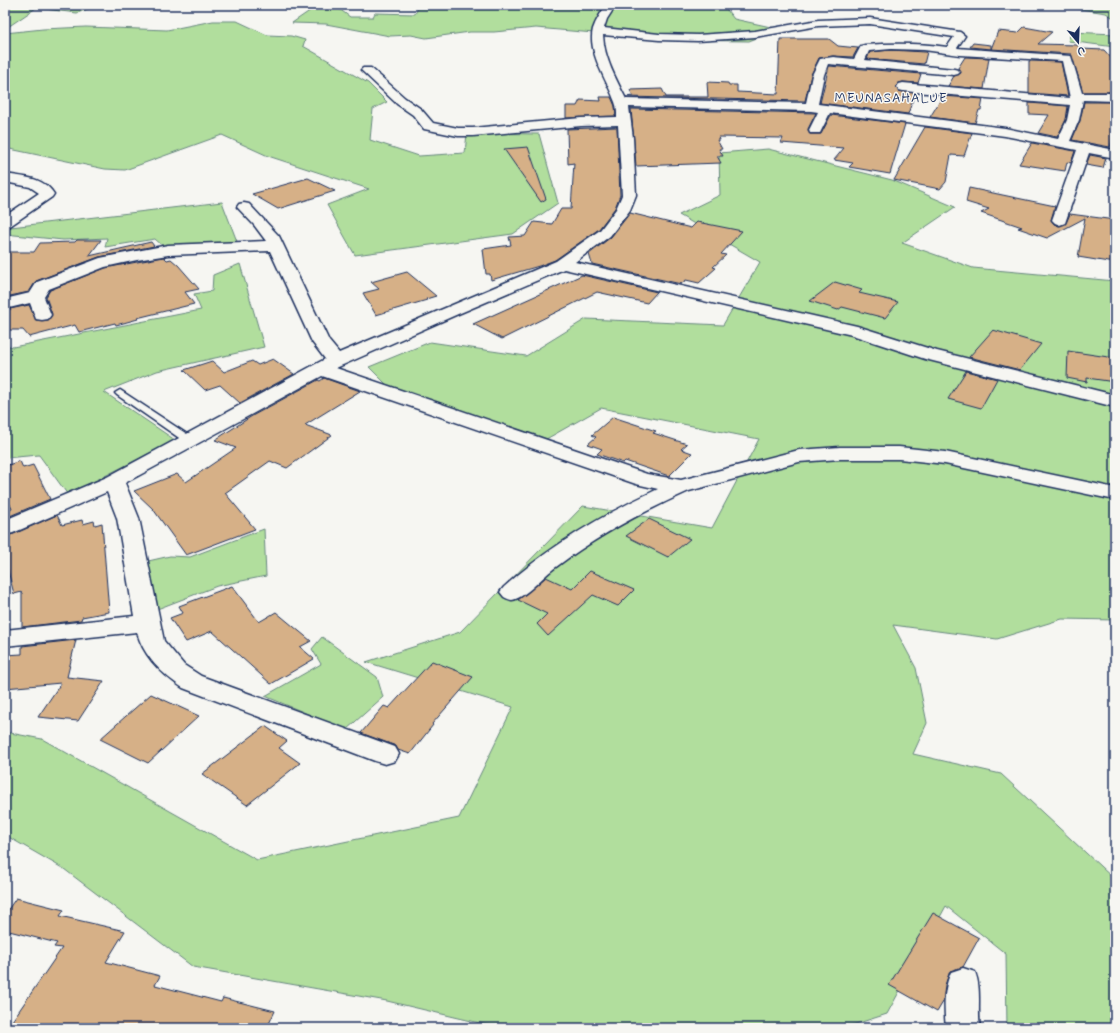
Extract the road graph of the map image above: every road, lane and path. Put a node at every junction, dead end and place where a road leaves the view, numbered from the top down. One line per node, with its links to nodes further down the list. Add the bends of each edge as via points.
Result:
1 (612, 5): 2 (street, via 602,19)
2 (598, 31): 3 (street, via 698,38 755,34 818,22 870,21 960,36); 10 (street, via 605,68)
3 (950, 51): 4 (street, via 870,47 865,48); 9 (street, via 1067,58 1067,68)
4 (858, 62): 6 (street); 11 (street, via 822,62)
5 (367, 70): 13 (street, via 432,127 473,132 581,122)
6 (954, 72)
7 (903, 87): 9 (street)
8 (1115, 97): 9 (street)
9 (1076, 99): 15 (street, via 1072,124)
10 (622, 103): 11 (street); 13 (street)
11 (811, 107): 12 (street)
12 (826, 109): 14 (street); 15 (street, via 1005,132)
13 (624, 121): 23 (street, via 629,195 623,210 605,233)
14 (815, 130)
15 (1062, 143): 16 (street)
16 (1084, 148): 17 (street); 20 (street)
17 (1115, 154)
18 (5, 178): 21 (street, via 40,186 47,194)
19 (244, 207): 22 (street, via 259,222)
20 (1060, 220)
21 (5, 223)
22 (275, 246): 24 (street, via 168,250 100,263 43,286); 27 (street, via 321,342)
23 (562, 264): 27 (street); 29 (street, via 857,331 931,355)
24 (36, 297): 25 (street); 26 (street)
25 (5, 304)
26 (42, 315)
27 (328, 365): 30 (street); 32 (street, via 474,423 643,480)
28 (120, 393): 30 (lane)
29 (1115, 401)
30 (189, 440): 31 (street)
31 (114, 481): 34 (street); 36 (street, via 128,518)
32 (681, 486): 33 (street, via 799,456 899,453 945,458); 35 (street, via 649,500 596,530 546,562)
33 (1115, 494)
34 (5, 528)
35 (512, 592)
36 (147, 623): 37 (street); 38 (street, via 152,643 161,655 175,671 192,682)
37 (5, 638)
38 (385, 754)
39 (963, 984): 40 (street)
40 (963, 1028)

